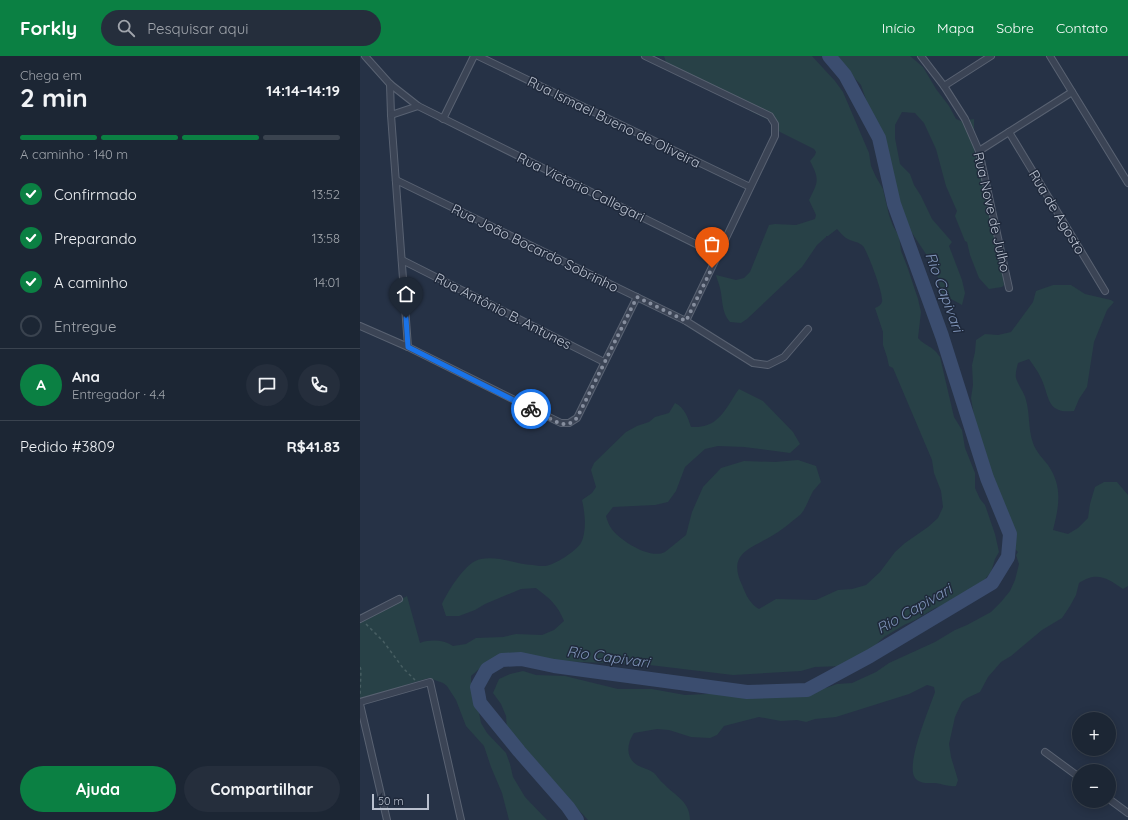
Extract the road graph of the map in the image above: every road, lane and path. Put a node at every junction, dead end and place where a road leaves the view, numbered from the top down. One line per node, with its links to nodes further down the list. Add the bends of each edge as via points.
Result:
1 (365, 56): 8 (street, Rua Victorio Callegari)
2 (474, 56): 13 (street)
3 (478, 56): 18 (street, Rua Ismael Bueno de Oliveira)
4 (645, 56): 18 (street, via 770,116 775,124 775,136)
5 (921, 56): 9 (street, Rua Nove de Julho)
6 (991, 56): 9 (street)
7 (1050, 56): 10 (street)
8 (390, 84): 11 (street, Rua Victorio Callegari); 12 (street)
9 (944, 86): 15 (street, Rua Nove de Julho, via 965,119)
10 (1072, 92): 14 (street); 17 (street)
11 (418, 106): 12 (street); 13 (street, Rua Victorio Callegari)
12 (391, 115): 16 (street)
13 (443, 119): 19 (street, Rua Victorio Callegari)
14 (1009, 132): 15 (street); 22 (street, Rua de Agosto)
15 (979, 151): 21 (street, Rua Nove de Julho)
16 (396, 180): 20 (street); 23 (street, Rua João Bocardo Sobrinho)
17 (1128, 183)
18 (750, 187): 19 (street)
19 (718, 255): 24 (street)
20 (402, 260): 27 (street); 28 (street, Rua Antônio B. Antunes)
21 (1009, 288)
22 (1105, 291)
23 (637, 297): 24 (street, Rua João Bocardo Sobrinho); 28 (street)
24 (686, 321): 26 (street, Rua João Bocardo Sobrinho, via 753,363 768,365 784,357)
25 (360, 326): 27 (street)
26 (808, 329)
27 (408, 347): 28 (street, via 561,424 569,424 577,418)
28 (604, 362)
29 (399, 599): 30 (street)
30 (360, 619): 32 (path, via 383,641 403,668)
31 (360, 667): 33 (path)
32 (420, 685): 34 (street); 40 (street, via 430,682)
33 (360, 696)
34 (360, 703): 39 (street)
35 (1045, 752): 36 (street)
36 (1072, 772)
37 (1116, 804): 38 (street)
38 (1128, 813)
39 (387, 820)
40 (461, 820)

